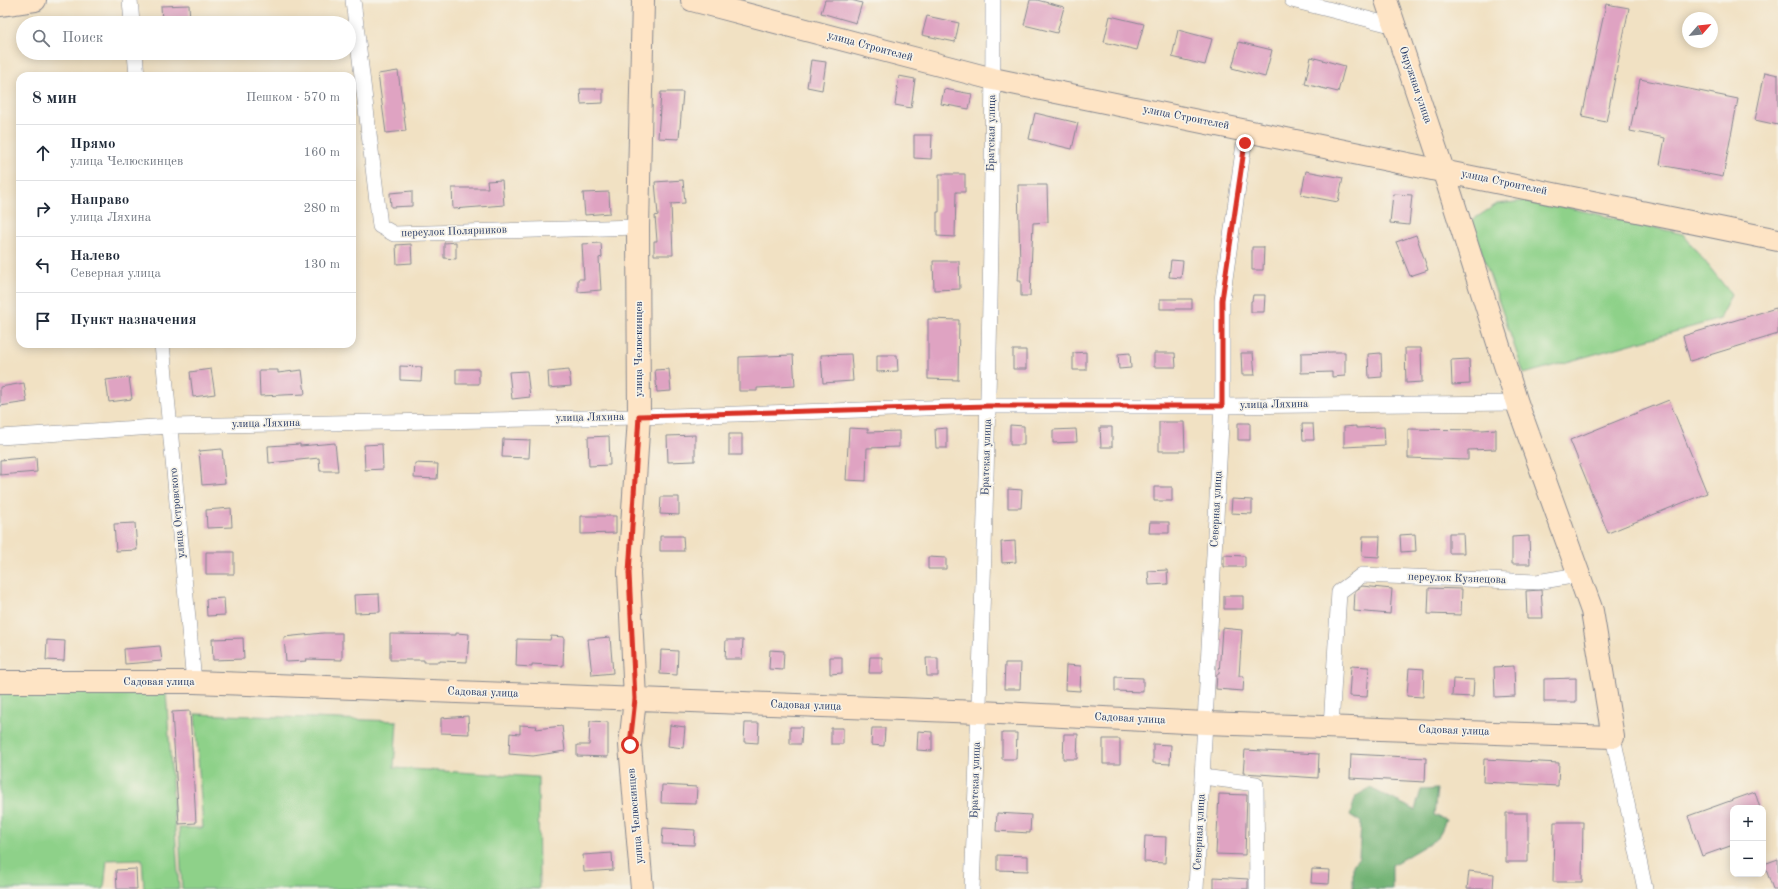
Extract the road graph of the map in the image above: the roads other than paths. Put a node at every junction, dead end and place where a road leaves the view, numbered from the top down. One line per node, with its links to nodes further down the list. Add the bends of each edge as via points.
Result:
1 (35, 0): 9 (street)
2 (130, 0): 10 (street)
3 (353, 0): 11 (street, переулок Полярников)
4 (643, 0): 19 (street, улица Челюскинцев)
5 (692, 0): 16 (street, улица Строителей)
6 (993, 0): 16 (street, Братская улица)
7 (1292, 0): 13 (street)
8 (1386, 0): 13 (street, Окружная улица)
9 (0, 5)
10 (131, 16)
11 (355, 16)
12 (356, 25): 19 (street, переулок Полярников, via 380,226 394,234)
13 (1395, 26): 18 (street, Окружная улица)
14 (136, 60): 15 (street)
15 (137, 72)
16 (993, 79): 17 (street, улица Строителей); 23 (street, Братская улица)
17 (1246, 130): 18 (street, улица Строителей); 24 (street, Северная улица, via 1222,300)
18 (1443, 170): 20 (street, улица Строителей); 22 (street, Окружная улица)
19 (638, 227): 25 (street, улица Челюскинцев)
20 (1778, 240)
21 (162, 348): 26 (street, улица Островского)
22 (1517, 403): 24 (street, улица Ляхина); 28 (street, Окружная улица)
23 (988, 406): 24 (street, улица Ляхина); 25 (street, улица Ляхина); 32 (street, Братская улица)
24 (1222, 406): 33 (street, Северная улица)
25 (639, 416): 26 (street, улица Ляхина); 31 (street, улица Челюскинцев, via 629,573)
26 (170, 426): 27 (street, улица Ляхина); 30 (street, улица Островского)
27 (0, 437)
28 (1578, 575): 34 (street, переулок Кузнецова, via 1537,582 1362,575 1340,592); 35 (street, Окружная улица, via 1592,611)
29 (0, 682): 30 (street, Садовая улица)
30 (194, 682): 31 (street, Садовая улица)
31 (635, 699): 32 (street, Садовая улица); 37 (street, улица Челюскинцев, via 630,745)
32 (979, 712): 33 (street, Садовая улица); 38 (street, Братская улица)
33 (1206, 723): 34 (street, Садовая улица); 36 (street, Северная улица)
34 (1331, 727): 35 (street, Садовая улица)
35 (1613, 737): 41 (street)
36 (1203, 777): 39 (street, Северная улица); 40 (street, via 1256,784)
37 (642, 889)
38 (972, 889)
39 (1196, 889)
40 (1257, 889)
41 (1646, 889)

